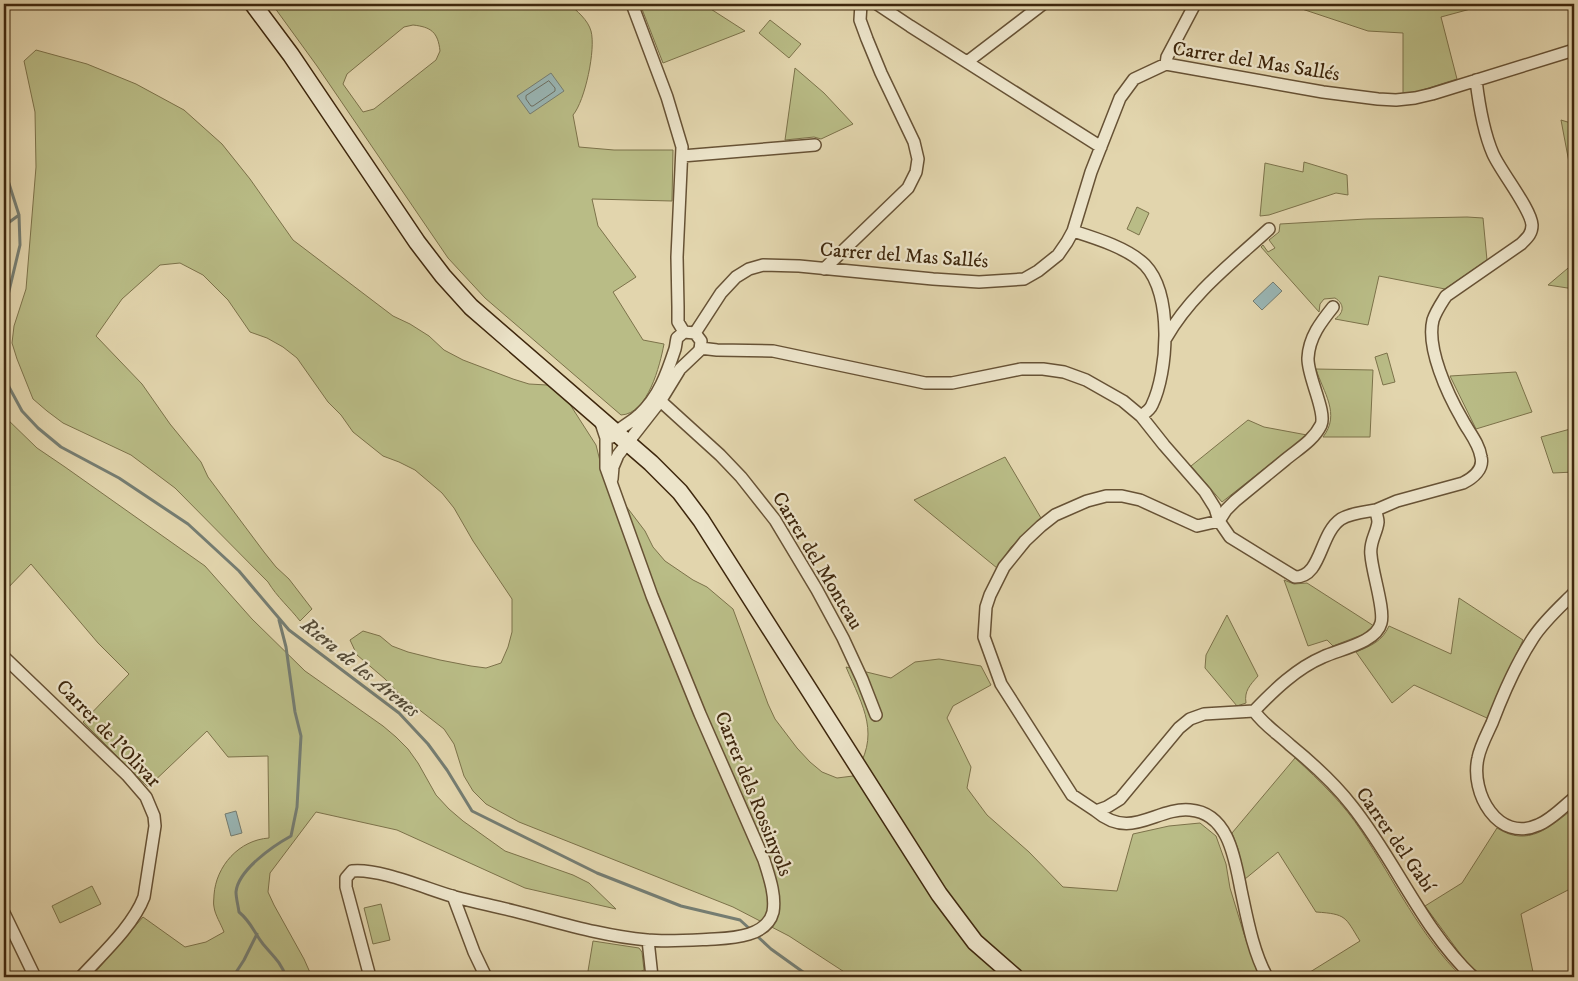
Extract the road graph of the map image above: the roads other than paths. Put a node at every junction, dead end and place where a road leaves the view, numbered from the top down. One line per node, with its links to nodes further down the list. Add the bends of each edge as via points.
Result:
1 (253, 4): 23 (street, via 443,276 471,307)
2 (632, 4): 13 (street, via 667,96)
3 (861, 4): 16 (street, via 860,20 914,142 918,159 908,188)
4 (876, 4): 8 (street)
5 (1043, 4): 8 (street)
6 (1195, 4): 9 (street)
7 (1574, 50): 10 (street, Carrer del Mas Sallés)
8 (967, 62): 12 (street)
9 (1166, 64): 10 (street, Carrer del Mas Sallés, via 1323,92 1396,100 1415,98); 12 (street, Carrer del Mas Sallés, via 1134,79 1120,98)
10 (1476, 80): 30 (street, via 1493,155 1532,224 1530,235 1521,244 1446,296 1433,321 1434,351 1443,381 1477,445 1482,458 1480,469 1463,483)
11 (815, 145): 13 (street)
12 (1101, 147): 15 (street, Carrer del Mas Sallés)
13 (682, 156): 18 (street, via 677,257 678,322)
14 (1269, 229): 19 (street, via 1207,285 1185,309)
15 (1073, 231): 16 (street, Carrer del Mas Sallés, via 1048,265 1024,279 979,282); 19 (street, via 1121,250 1146,267 1155,281 1161,301)
16 (824, 269): 18 (street, Carrer del Mas Sallés, via 763,265 749,269 721,293)
17 (1333, 307): 31 (street, via 1317,327 1308,357 1309,373 1322,410 1322,423 1311,440 1235,501)
18 (690, 333): 20 (street, via 677,338); 21 (street, via 701,341)
19 (1165, 339): 24 (street, via 1155,396 1151,407)
20 (676, 346): 21 (street, via 686,357); 22 (street)
21 (696, 352): 22 (street); 24 (street, via 773,351 925,383 952,383 1022,369 1064,372 1094,384)
22 (658, 398): 25 (street); 35 (street, Carrer del Montcau, via 720,455 775,520 843,638)
23 (598, 415): 25 (street); 26 (street, Carrer dels Rossinyols, via 604,428)
24 (1141, 416): 31 (street, via 1205,492)
25 (622, 437): 26 (street, via 608,442); 27 (street); 28 (street, Carrer dels Rossinyols)
26 (606, 454): 29 (street, Carrer dels Rossinyols, via 606,468)
27 (646, 458): 28 (street, via 625,456); 46 (street, via 680,492 701,520 939,894 976,942)
28 (615, 462): 29 (street, Carrer dels Rossinyols)
29 (612, 486): 40 (street, Carrer dels Rossinyols, via 680,665 764,860 773,898 772,913 767,922 754,932 725,938)
30 (1376, 510): 31 (street, via 1343,518 1334,525 1312,569 1302,577 1291,574 1230,538); 34 (street, via 1378,522 1370,552 1382,612 1381,624 1375,634 1305,667)
31 (1219, 521): 37 (street, via 1197,526 1140,500 1122,496 1087,501 1055,515 1025,541 1004,568 990,595 984,636 1001,684 1072,795)
32 (1574, 593): 36 (street, via 1533,637 1500,702 1478,758 1477,771 1487,808 1494,817 1512,828 1538,825)
33 (4, 657): 42 (street, Carrer de l'Olivar, via 127,775 146,797 154,816 153,844 141,905)
34 (1254, 711): 37 (street, via 1204,714 1190,719 1120,799); 48 (street, Carrer del Gabí, via 1352,806 1451,954)
35 (876, 715)
36 (1574, 798)
37 (1096, 811): 47 (street, via 1113,822 1129,823 1189,810 1211,818 1222,829 1235,857 1259,960)
38 (454, 896): 40 (street, Carrer dels Rossinyols, via 612,936); 43 (street, Carrer dels Rossinyols, via 377,873 360,870 348,874 346,887); 44 (street)
39 (4, 913): 41 (street)
40 (648, 940): 45 (street)
41 (35, 977)
42 (81, 977)
43 (370, 977)
44 (486, 977)
45 (652, 977)
46 (1015, 977)
47 (1268, 977)
48 (1473, 977)

